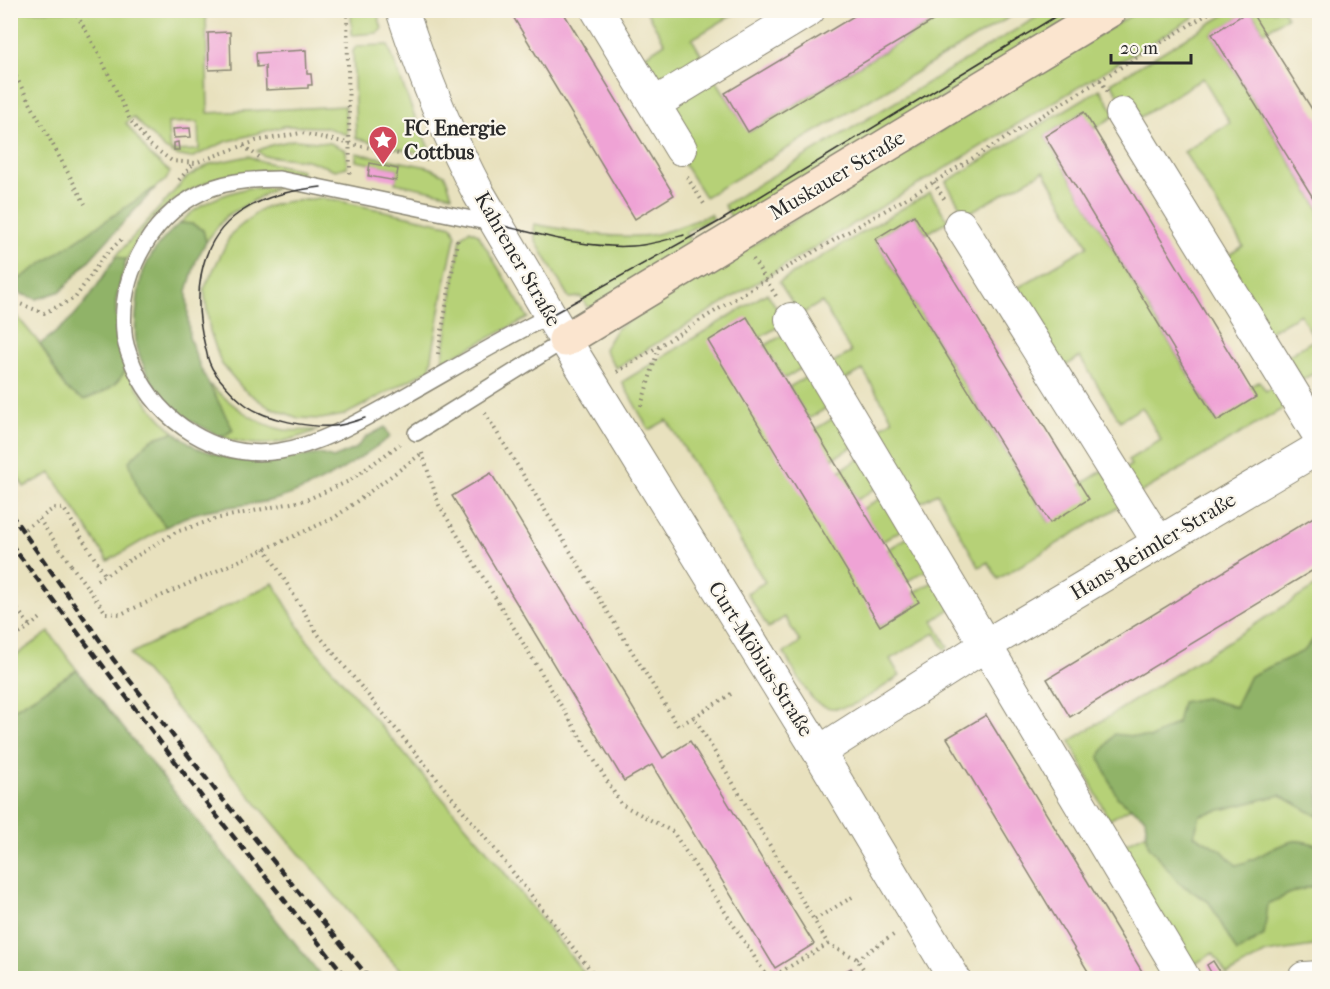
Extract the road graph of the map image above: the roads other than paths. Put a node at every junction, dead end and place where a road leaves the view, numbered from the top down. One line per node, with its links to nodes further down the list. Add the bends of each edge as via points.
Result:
1 (402, 10): 8 (street, Kahrener Straße, via 431,91 466,170)
2 (597, 10): 5 (street)
3 (809, 10): 5 (street)
4 (1110, 10): 11 (street, Muskauer Straße)
5 (654, 104): 7 (street)
6 (1122, 114): 13 (street)
7 (683, 162)
8 (499, 225): 11 (street, Kahrener Straße); 11 (lane, via 279,179 230,183 193,197 164,220 143,246 127,287 123,334 130,359 147,392 179,427 229,449 267,453 303,445 365,418 434,380)
9 (960, 225): 15 (street)
10 (791, 319): 16 (street)
11 (558, 328): 12 (lane, via 476,396); 17 (street, Curt-Möbius-Straße)
12 (416, 433)
13 (1320, 437)
14 (1320, 447): 15 (street, Hans-Beimler-Straße)
15 (1159, 543): 16 (street, Hans-Beimler-Straße)
16 (986, 645): 17 (street, Hans-Beimler-Straße); 20 (street)
17 (819, 752): 19 (street, Curt-Möbius-Straße)
18 (1320, 977): 21 (street)
19 (954, 978)
20 (1184, 978)
21 (1304, 978)

